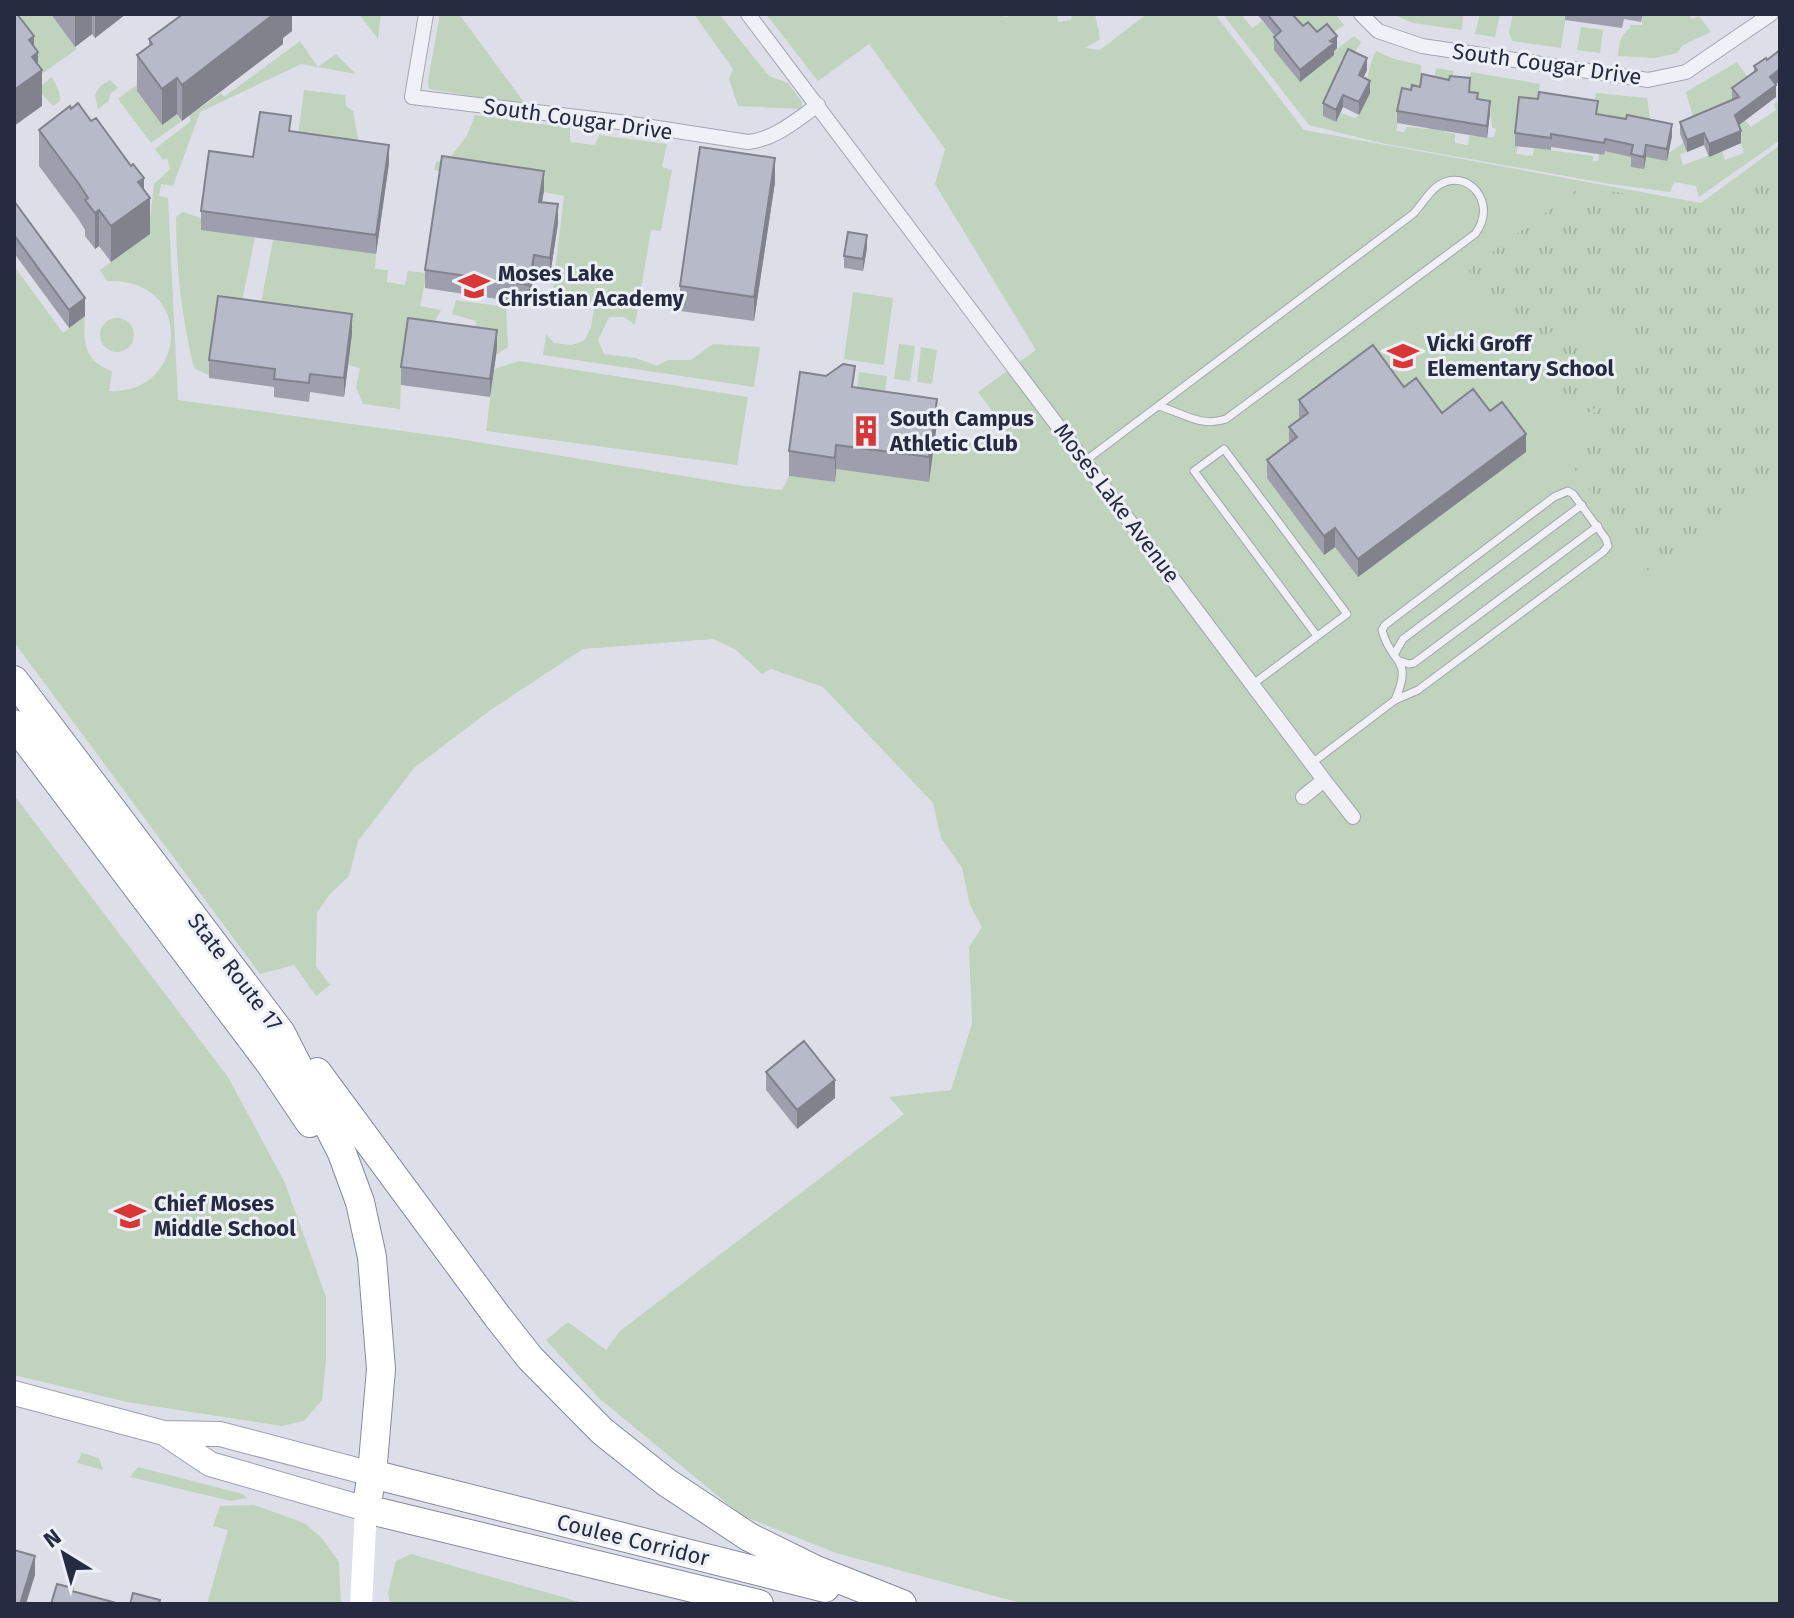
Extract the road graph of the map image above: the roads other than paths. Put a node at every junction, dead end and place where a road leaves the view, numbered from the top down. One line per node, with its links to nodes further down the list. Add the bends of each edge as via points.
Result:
1 (426, 14): 5 (street, South Cougar Drive, via 412,97 748,142 776,135)
2 (748, 14): 5 (street, Moses Lake Avenue)
3 (1361, 14): 4 (street, South Cougar Drive, via 1378,31 1422,46 1648,80 1686,72)
4 (1771, 14)
5 (818, 105): 7 (street, Moses Lake Avenue)
6 (1158, 406): 6 (lane, via 1201,422 1226,419 1475,234 1485,212 1481,198 1460,181 1439,185 1413,214); 7 (lane)
7 (1085, 461): 14 (street, Moses Lake Avenue)
8 (1582, 505): 9 (lane); 11 (lane, via 1403,639); 11 (lane, via 1568,491 1561,492 1385,625 1383,637)
9 (1598, 526): 12 (lane, via 1414,663); 15 (lane, via 1608,546 1603,552 1418,690)
10 (1317, 636): 10 (lane, via 1347,614 1224,449 1194,471); 14 (lane)
11 (1395, 653): 12 (lane)
12 (1400, 661): 15 (lane, via 1404,677)
13 (14, 680): 21 (highway, State Route 17)
14 (1253, 684): 17 (street, Moses Lake Avenue)
15 (1395, 700): 17 (lane)
16 (14, 724): 22 (highway, State Route 17, via 300,1105 348,1201)
17 (1312, 763): 18 (street, Moses Lake Avenue)
18 (1324, 780): 19 (street); 20 (street, Moses Lake Avenue)
19 (1303, 797)
20 (1353, 817)
21 (281, 1033): 22 (highway, State Route 17, via 328,1123 360,1202); 30 (highway, via 315,1068 530,1358 602,1431 749,1537)
22 (376, 1303): 25 (highway, State Route 17, via 381,1369)
23 (14, 1393): 24 (main road)
24 (164, 1433): 25 (main road, via 220,1434); 26 (main road, via 210,1464)
25 (372, 1474): 26 (highway, State Route 17); 29 (highway, Coulee Corridor)
26 (366, 1509): 27 (street); 28 (highway, Coulee Corridor)
27 (361, 1604)
28 (759, 1604)
29 (894, 1604)
30 (902, 1604)

